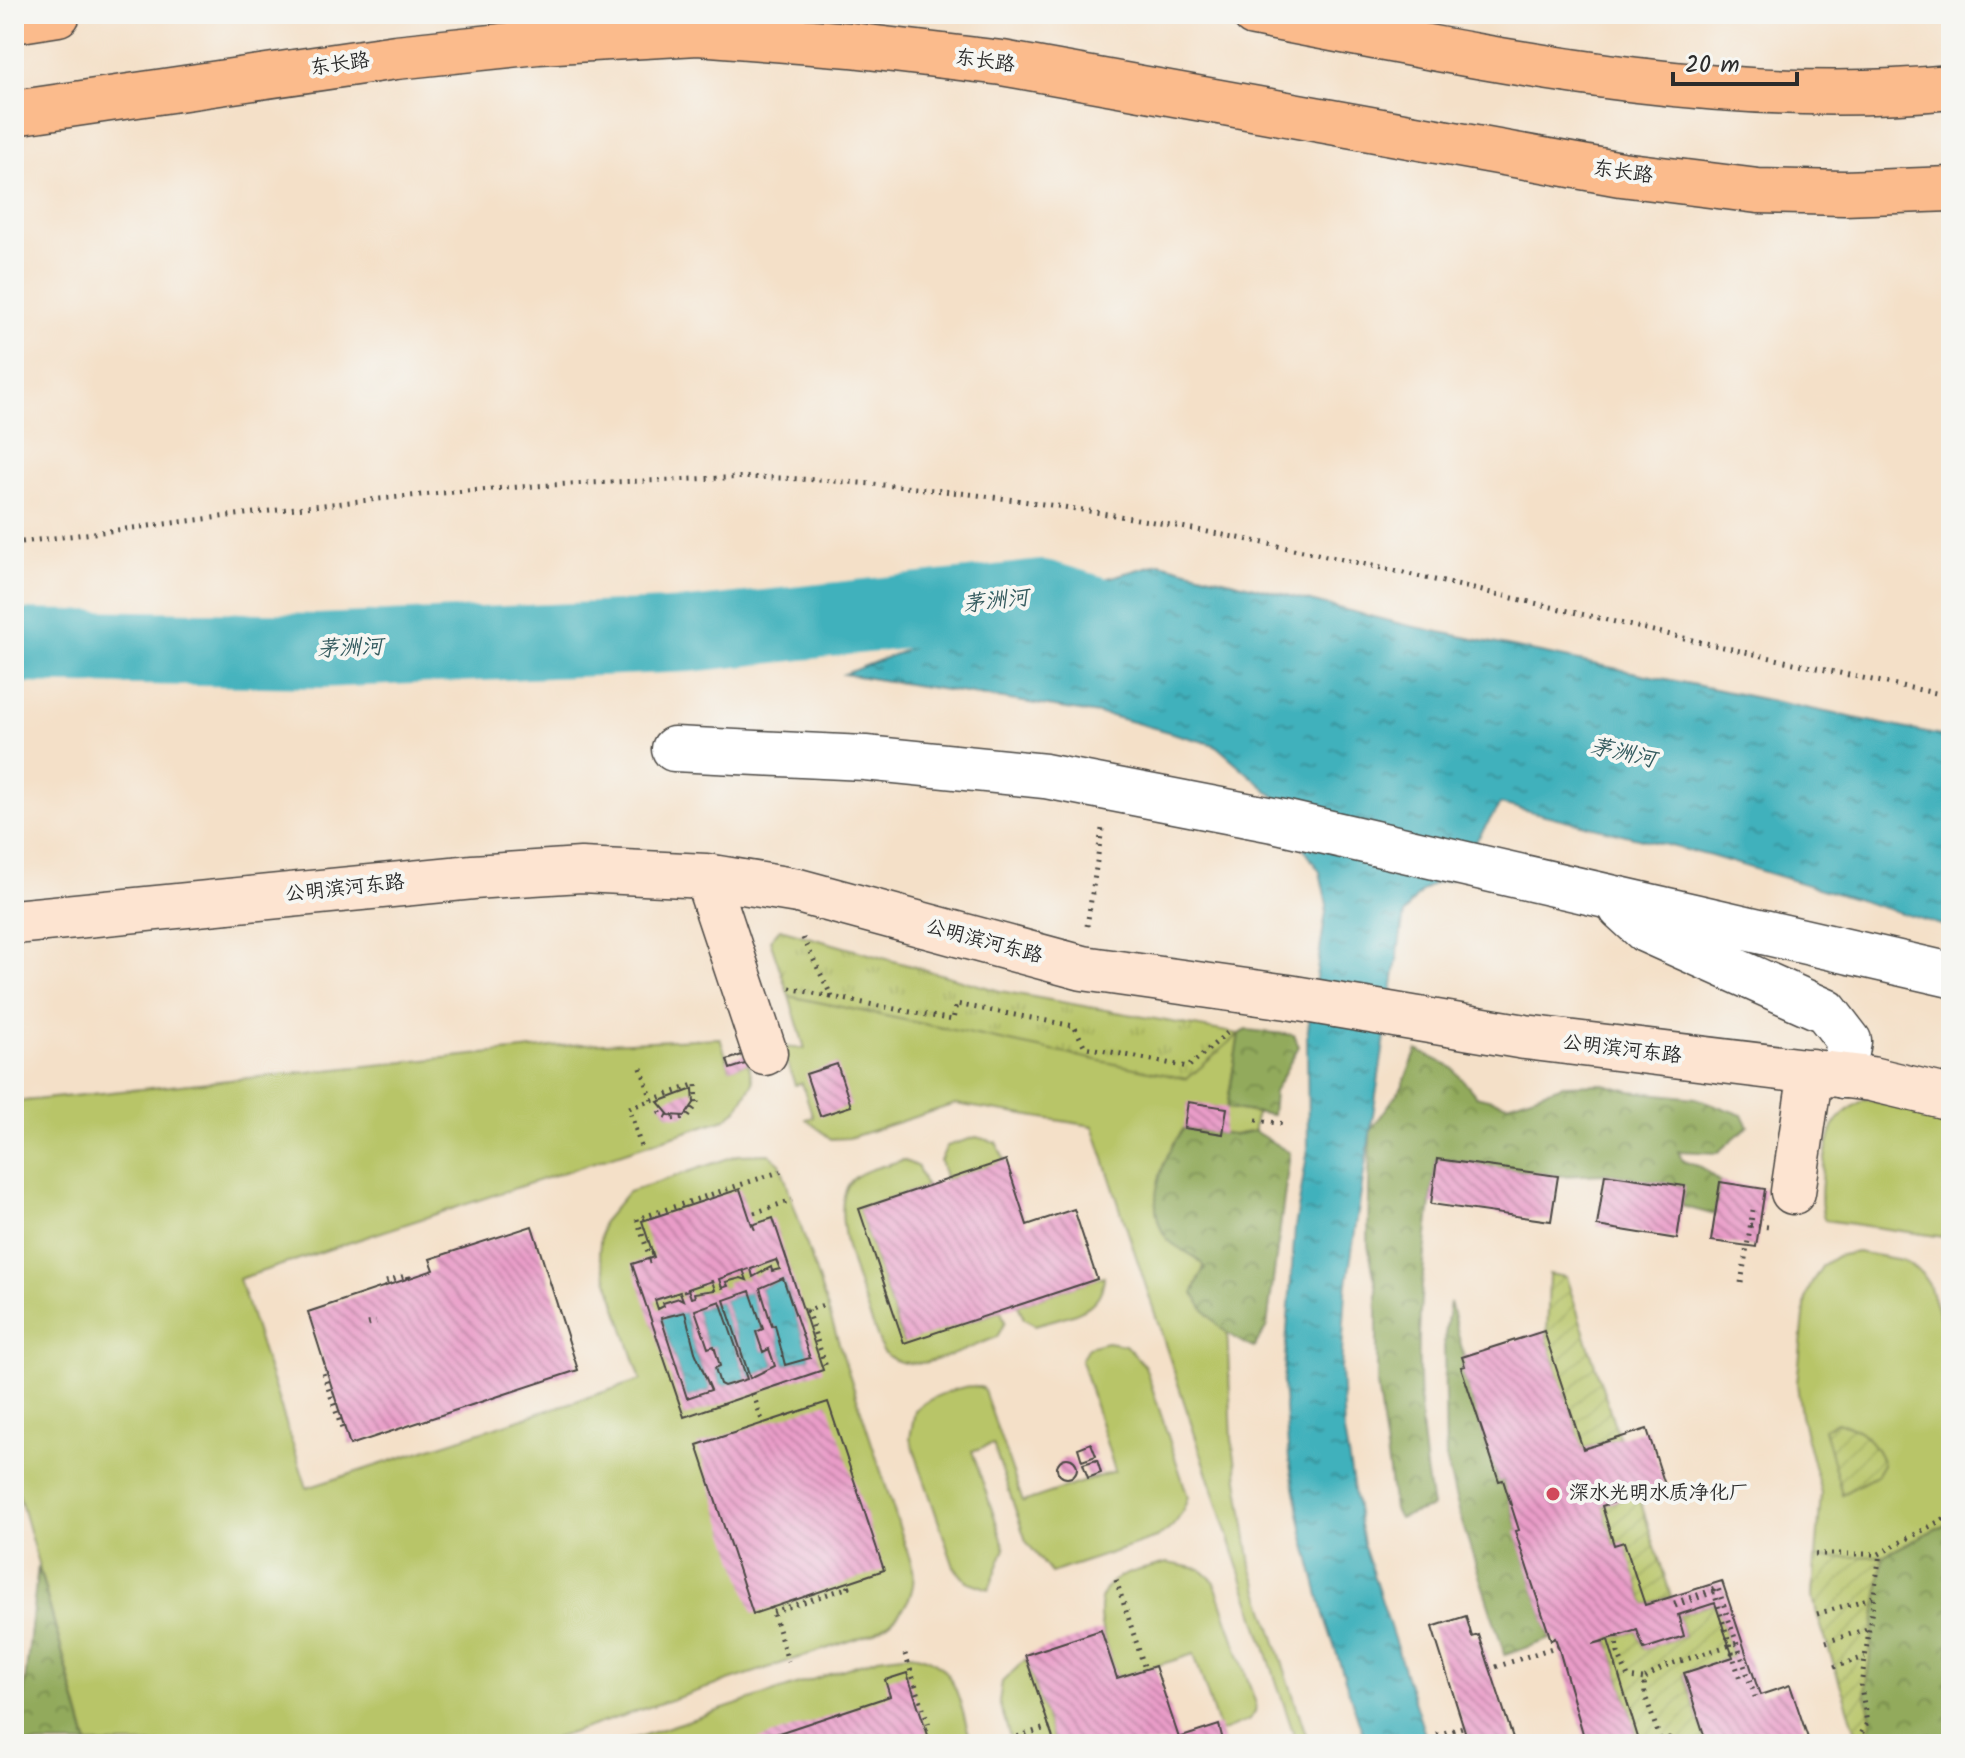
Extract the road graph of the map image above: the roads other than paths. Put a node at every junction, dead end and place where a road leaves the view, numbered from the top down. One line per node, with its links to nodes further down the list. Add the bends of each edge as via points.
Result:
1 (58, 14): 3 (main road)
2 (1254, 14): 4 (main road, via 1647,81 1776,90)
3 (14, 21)
4 (1951, 87)
5 (14, 113): 6 (main road, 东长路, via 396,57 698,33 1002,63 1621,174 1758,191)
6 (1951, 189)
7 (674, 749): 9 (street, via 865,758 1045,776 1278,821)
8 (706, 876): 10 (street, 公明滨河东路, via 581,870 473,877); 12 (street); 13 (street, 公明滨河东路, via 798,891 1083,968 1640,1054)
9 (1608, 895): 11 (street); 13 (street, via 1645,930 1826,1011 1849,1041)
10 (14, 922)
11 (1951, 975)
12 (765, 1053)
13 (1827, 1073): 14 (street, 公明滨河东路); 15 (street)
14 (1951, 1098)
15 (1793, 1192)

